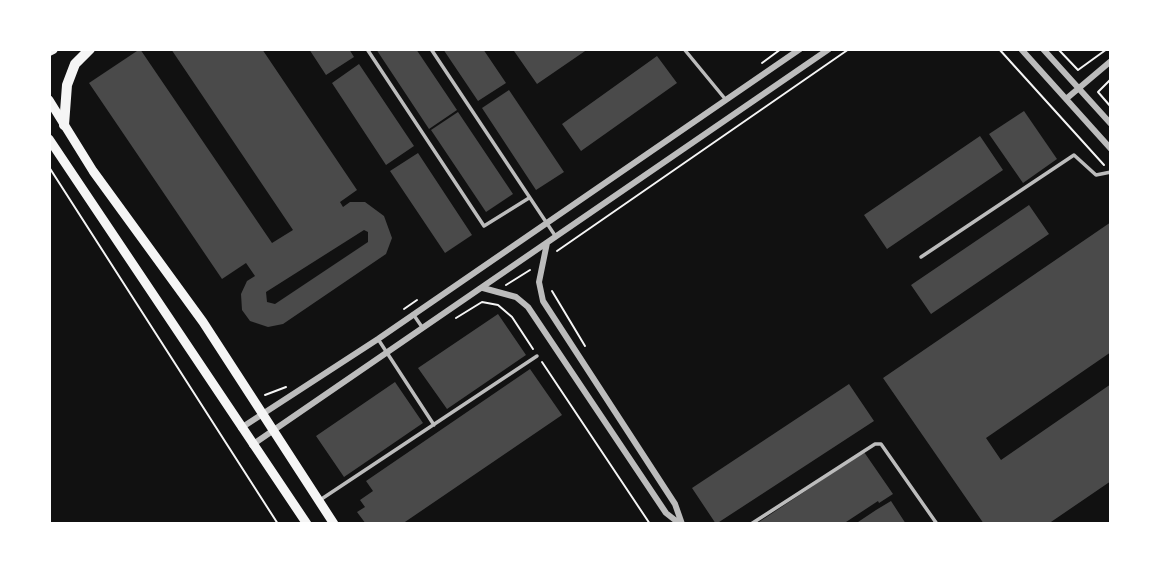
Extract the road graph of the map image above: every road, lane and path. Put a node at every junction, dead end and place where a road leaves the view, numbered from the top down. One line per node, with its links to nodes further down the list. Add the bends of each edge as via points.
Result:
1 (90, 49): 22 (main road, via 75,64 67,85)
2 (367, 49): 27 (lane, via 484,226)
3 (431, 49): 27 (lane)
4 (684, 49): 19 (lane)
5 (800, 49): 19 (street)
6 (829, 49): 29 (street)
7 (849, 49): 32 (path)
8 (999, 49): 26 (path)
9 (1021, 49): 13 (street)
10 (1058, 49): 11 (path, via 1078,70)
11 (1107, 49)
12 (1044, 50): 13 (street); 16 (street)
13 (1031, 61): 17 (street)
14 (1111, 61): 16 (street)
15 (1111, 79): 20 (path, via 1098,92)
16 (1078, 90): 17 (street); 21 (street)
17 (1066, 99): 24 (street)
18 (49, 100): 22 (main road)
19 (726, 100): 28 (street)
20 (1111, 107)
21 (1111, 124)
22 (64, 125): 43 (main road, via 203,322)
23 (49, 139): 45 (main road)
24 (1111, 149)
25 (49, 167): 49 (path)
26 (1111, 172): 31 (lane, via 1096,175 1074,155)
27 (529, 198): 28 (lane)
28 (546, 223): 29 (lane); 37 (street)
29 (556, 237): 30 (street)
30 (547, 243): 32 (street); 34 (street)
31 (921, 257)
32 (541, 263): 35 (path); 52 (street, via 543,301 675,504)
33 (548, 285): 42 (path)
34 (482, 288): 35 (street); 38 (street)
35 (497, 291): 36 (path); 52 (street, via 528,307 666,513)
36 (482, 302)
37 (413, 314): 38 (lane); 39 (street)
38 (424, 329): 40 (street)
39 (378, 339): 40 (lane); 43 (street)
40 (387, 354): 44 (lane); 46 (street)
41 (537, 356): 44 (lane)
42 (591, 356)
43 (261, 414): 45 (street); 46 (main road)
44 (434, 425): 48 (lane)
45 (241, 428): 47 (main road)
46 (273, 430): 47 (street); 48 (main road)
47 (252, 444): 50 (main road)
48 (318, 501): 51 (main road)
49 (278, 524)
50 (307, 524)
51 (334, 524)
52 (681, 524)
53 (751, 524): 54 (lane, via 875,444 881,444)
54 (937, 524)

